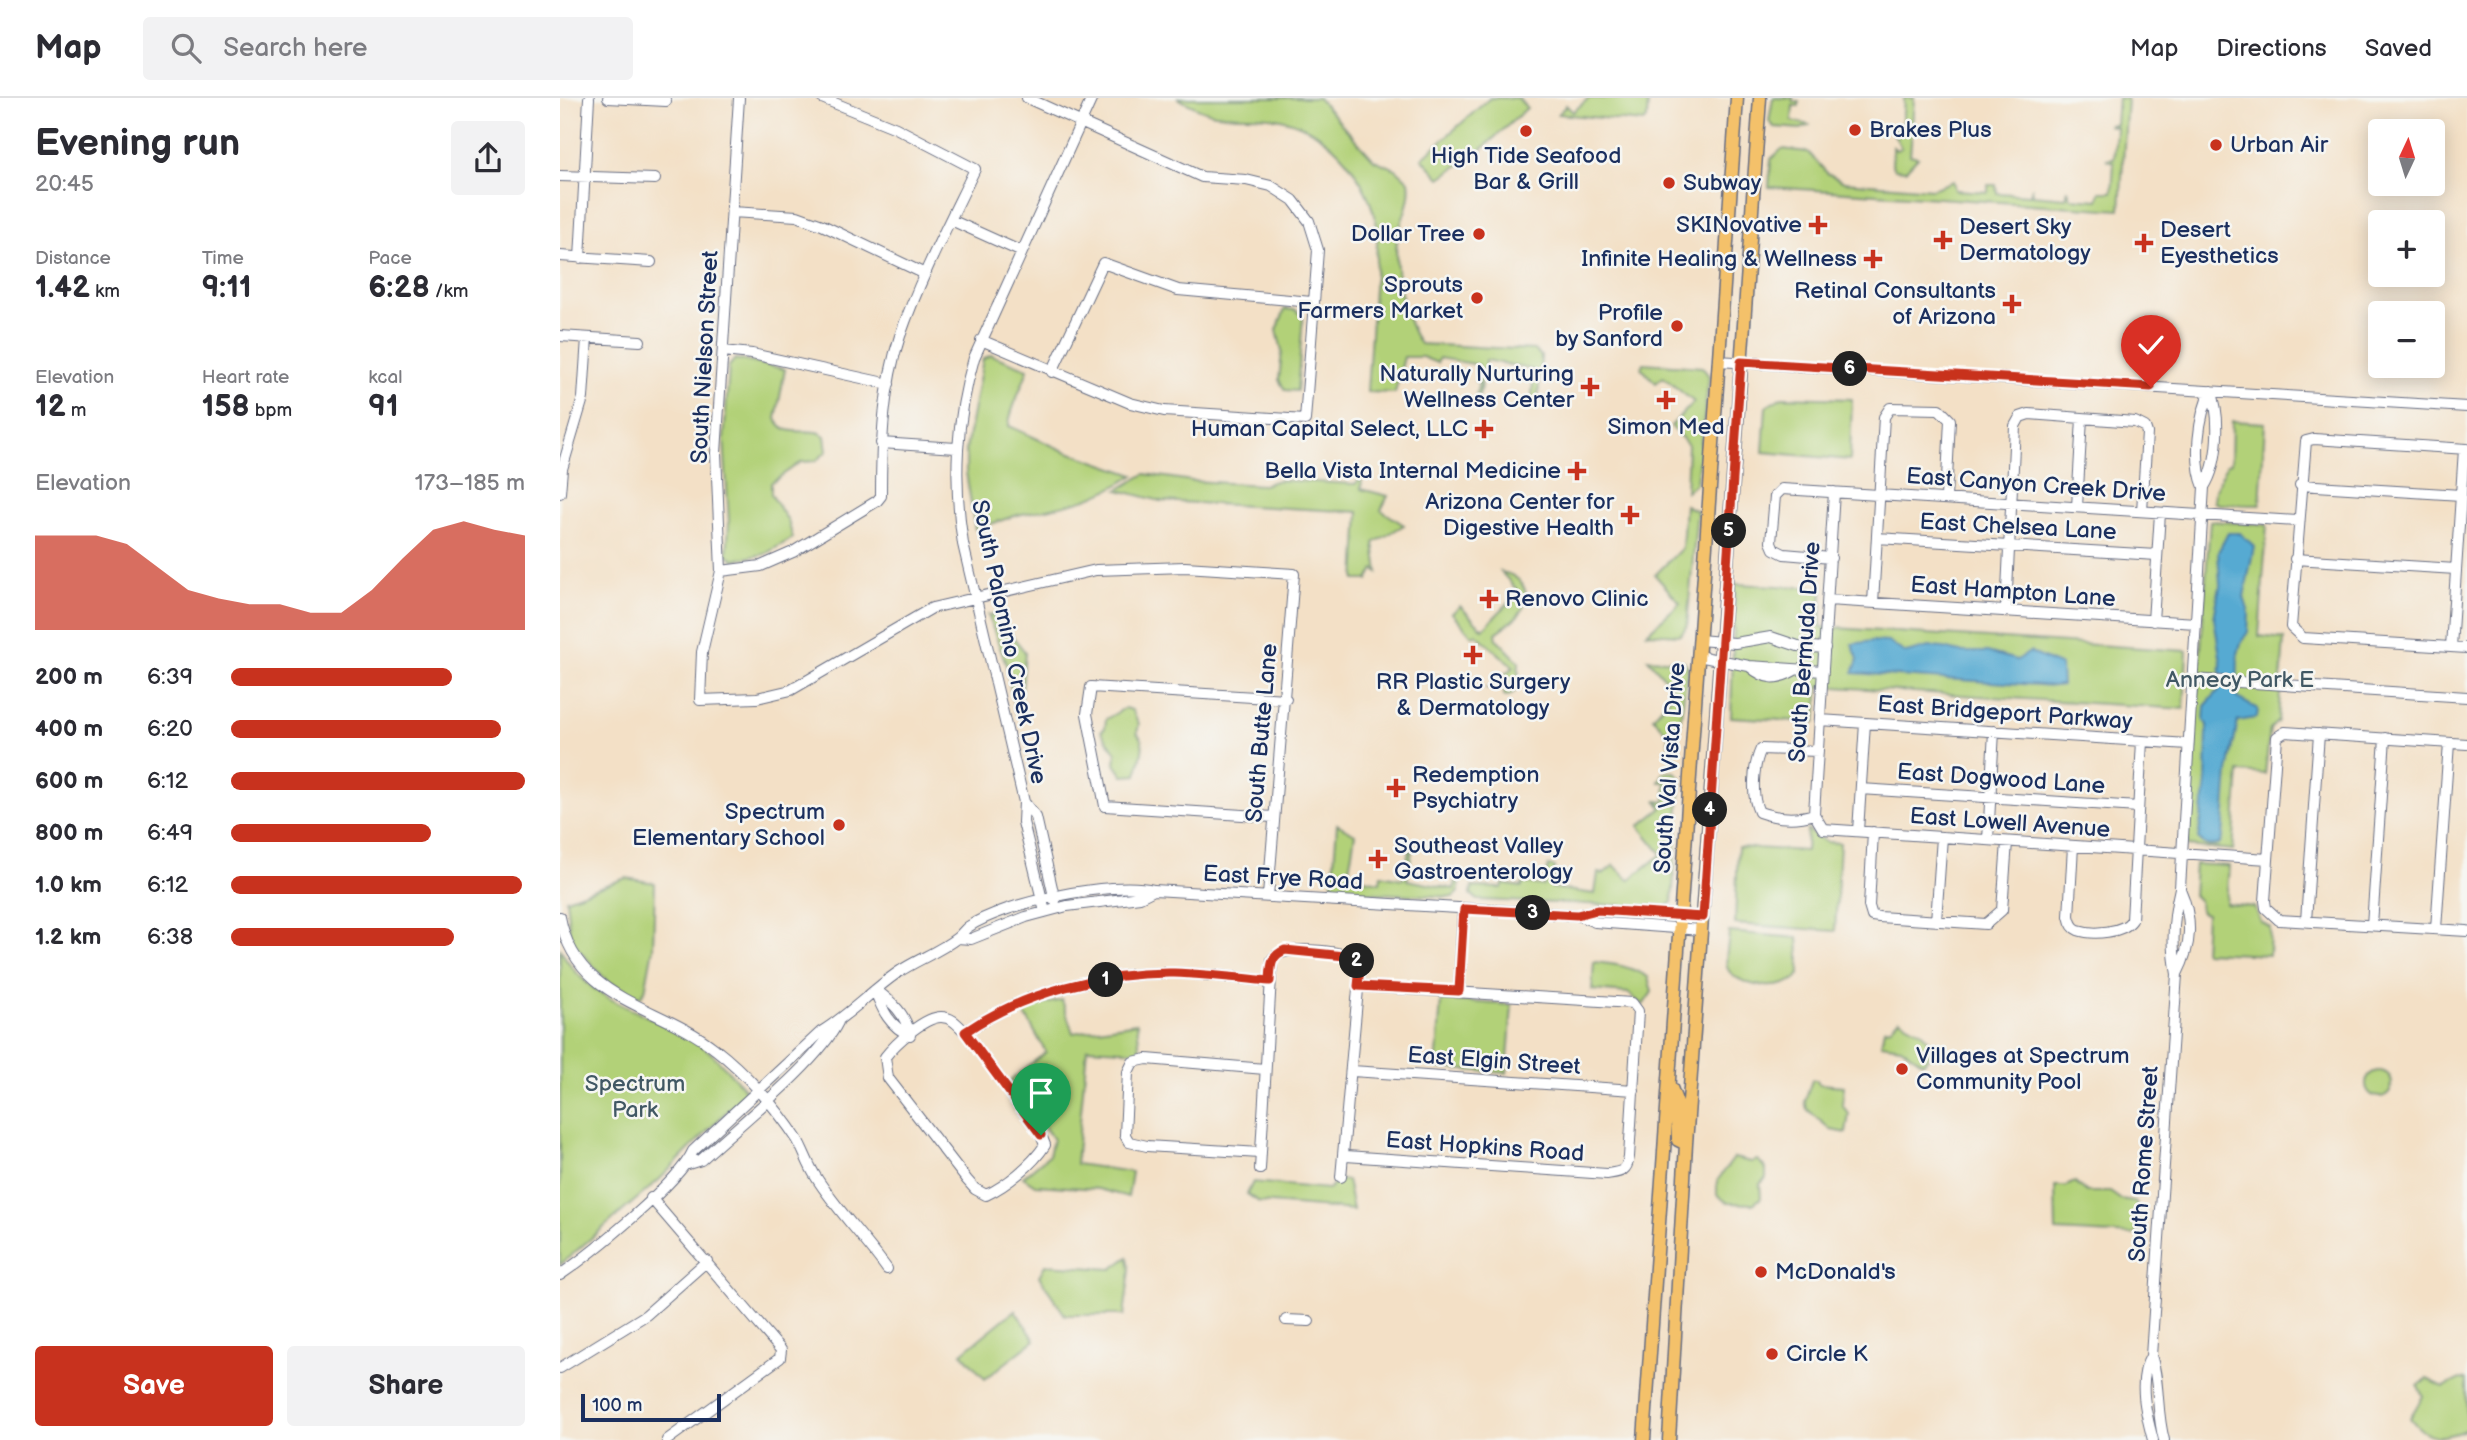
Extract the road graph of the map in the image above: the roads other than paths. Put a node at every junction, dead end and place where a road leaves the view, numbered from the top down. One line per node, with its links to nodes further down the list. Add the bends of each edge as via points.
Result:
1 (589, 98): 14 (street)
2 (608, 98): 9 (street)
3 (738, 98): 16 (street, South Nielson Street)
4 (822, 98): 17 (street, via 896,128 975,169)
5 (1027, 98): 10 (street)
6 (1092, 98): 10 (street, South Palomino Creek Drive)
7 (1737, 98): 11 (main road, South Val Vista Drive)
8 (1760, 98): 12 (main road, South Val Vista Drive)
9 (666, 101)
10 (1082, 122): 18 (street, South Palomino Creek Drive); 23 (street, via 1202,177 1271,186 1293,200 1309,221 1318,250)
11 (1735, 134): 12 (main road); 29 (main road, South Val Vista Drive)
12 (1757, 136): 30 (main road, South Val Vista Drive)
13 (560, 176): 14 (street)
14 (583, 178): 15 (street); 20 (street)
15 (655, 179)
16 (732, 212): 22 (street, via 797,216); 28 (street, South Nielson Street)
17 (951, 220): 18 (street); 22 (street)
18 (1022, 252): 26 (street, South Palomino Creek Drive)
19 (560, 256): 20 (street)
20 (580, 258): 21 (street)
21 (650, 262)
22 (925, 274): 32 (street, via 900,337)
23 (1312, 302): 31 (street, via 1178,290 1103,263); 31 (street, via 1305,420 1164,411 1130,403)
24 (560, 336): 25 (street)
25 (587, 338): 27 (street); 41 (street, via 583,398 562,469)
26 (981, 340): 31 (street); 37 (street, South Palomino Creek Drive, via 963,398)
27 (640, 341)
28 (723, 351): 32 (street); 57 (street, South Nielson Street, via 716,453)
29 (1718, 361): 30 (street); 64 (main road, South Val Vista Drive)
30 (1741, 362): 33 (street); 65 (main road, South Val Vista Drive)
31 (1052, 372)
32 (889, 384): 36 (street)
33 (2211, 391): 34 (street); 49 (street, South Rome Street, via 2203,407 2200,452)
34 (2467, 407)
35 (2082, 418): 45 (street, via 2020,417 2015,426); 46 (street); 47 (street, via 2135,422 2145,427)
36 (881, 443): 37 (street); 57 (street, via 881,496 793,552 761,566)
37 (956, 448): 58 (street, South Palomino Creek Drive, via 957,508)
38 (2465, 449): 39 (street, via 2314,439 2306,441); 43 (street)
39 (2300, 485): 43 (street); 50 (street)
40 (1834, 492): 42 (street, East Canyon Creek Drive); 54 (street, South Bermuda Drive); 54 (street, East Canyon Creek Drive, via 1782,489 1775,496 1772,542 1774,549 1784,554)
41 (560, 493)
42 (1880, 494): 44 (street, East Canyon Creek Drive); 44 (street, via 1884,417 1891,408 1926,408 1945,412 1950,420); 51 (street)
43 (2461, 495): 56 (street)
44 (1946, 498): 45 (street, East Canyon Creek Drive)
45 (2011, 503): 46 (street, East Canyon Creek Drive); 52 (street)
46 (2077, 507): 47 (street, East Canyon Creek Drive)
47 (2142, 511): 48 (street, East Canyon Creek Drive)
48 (2160, 513): 49 (street, East Canyon Creek Drive); 53 (street)
49 (2203, 516): 50 (street, East Canyon Creek Drive); 63 (street, South Rome Street)
50 (2297, 522): 55 (street)
51 (1877, 538): 52 (street, East Chelsea Lane); 60 (street)
52 (2009, 545): 53 (street, East Chelsea Lane); 61 (street)
53 (2157, 555): 62 (street)
54 (1830, 558): 59 (street, South Bermuda Drive)
55 (2295, 559): 56 (street); 66 (street, via 2291,626 2303,638)
56 (2456, 569): 66 (street)
57 (721, 571): 58 (street, South Nielson Street, via 702,652 700,700 757,698 792,690 902,623 932,608)
58 (975, 596): 74 (street, South Butte Lane, via 1116,567 1294,574); 101 (street, South Palomino Creek Drive, via 1024,802 1023,822)
59 (1828, 600): 60 (street, East Hampton Lane); 67 (street, South Bermuda Drive)
60 (1873, 603): 61 (street, East Hampton Lane)
61 (2006, 611): 62 (street, East Hampton Lane)
62 (2153, 621): 63 (street, East Hampton Lane)
63 (2196, 623): 72 (street, South Rome Street)
64 (1699, 640): 65 (street); 69 (main road, South Val Vista Drive)
65 (1722, 642): 67 (street, via 1771,637); 70 (main road, South Val Vista Drive)
66 (2451, 647): 68 (street)
67 (1825, 648): 71 (street, South Bermuda Drive)
68 (2467, 648)
69 (1698, 656): 70 (street); 106 (main road, South Val Vista Drive)
70 (1721, 661): 71 (street); 107 (main road, South Val Vista Drive)
71 (1823, 671): 75 (street, South Bermuda Drive)
72 (2192, 680): 73 (street); 82 (street, South Rome Street)
73 (2467, 697)
74 (1286, 699): 89 (street, South Butte Lane); 89 (street, via 1091,687 1087,714 1105,806)
75 (1820, 720): 76 (street, East Bridgeport Parkway); 84 (street, South Bermuda Drive)
76 (1865, 723): 77 (street, East Bridgeport Parkway); 85 (street)
77 (1994, 731): 80 (street, East Bridgeport Parkway); 86 (street)
78 (2319, 734): 79 (street); 98 (street, via 2285,732 2277,737); 105 (street)
79 (2385, 738): 81 (street); 108 (street)
80 (2142, 741): 82 (street, East Bridgeport Parkway); 87 (street)
81 (2449, 743): 83 (street); 109 (street)
82 (2188, 744): 97 (street, South Rome Street)
83 (2467, 744)
84 (1818, 751): 88 (street, South Bermuda Drive); 88 (street, via 1761,749 1754,802 1759,812 1802,818)
85 (1861, 789): 86 (street, East Dogwood Lane); 90 (street)
86 (1990, 797): 87 (street, East Dogwood Lane); 93 (street)
87 (2138, 807): 96 (street)
88 (1814, 814): 90 (street, East Lowell Avenue, via 1823,829)
89 (1273, 817): 100 (street, South Butte Lane)
90 (1858, 831): 91 (street, East Lowell Avenue)
91 (1873, 832): 92 (street, East Lowell Avenue); 104 (street, via 1872,916)
92 (1942, 837): 93 (street, East Lowell Avenue); 104 (street)
93 (1988, 840): 94 (street, East Lowell Avenue)
94 (2007, 842): 95 (street, East Lowell Avenue); 104 (street, via 2002,910 1994,919 1986,924)
95 (2073, 846): 96 (street, East Lowell Avenue); 96 (street, via 2069,916 2077,930 2126,929 2132,920)
96 (2135, 850): 97 (street, East Lowell Avenue)
97 (2182, 854): 98 (street, East Lowell Avenue); 99 (street, South Rome Street)
98 (2268, 859): 105 (street, via 2265,901 2272,917)
99 (2180, 888): 111 (street, South Rome Street, via 2172,952); 111 (street, South Rome Street, via 2190,912 2188,953)
100 (1268, 896): 101 (street, East Frye Road, via 1154,890 1140,897); 102 (street, East Frye Road)
101 (1050, 905): 114 (street, East Frye Road, via 971,939 957,938)
102 (1464, 909): 106 (street, East Frye Road, via 1577,915 1597,910); 115 (street)
103 (560, 917): 122 (street, via 564,938 591,976 612,993 714,1047)
104 (1936, 921)
105 (2306, 921): 108 (street)
106 (1680, 922): 107 (street, East Frye Road); 120 (main road, South Val Vista Drive)
107 (1702, 924): 123 (main road, South Val Vista Drive)
108 (2372, 925): 109 (street)
109 (2436, 929): 110 (street)
110 (2467, 931)
111 (2177, 974): 136 (street, South Rome Street)
112 (1270, 981): 113 (street, via 1272,960 1285,950 1355,957 1360,967); 116 (street, via 1174,973 1115,978 1040,995); 118 (street)
113 (1358, 986): 115 (street); 119 (street)
114 (875, 990): 117 (street, via 881,1009 898,1030); 122 (street, East Frye Road, via 821,1031)
115 (1459, 991): 121 (street, via 1632,1003 1638,1011)
116 (965, 1032): 117 (street, via 943,1017 933,1018); 117 (street, via 1045,1145 986,1195 967,1180 888,1078 885,1057)
117 (910, 1035)
118 (1265, 1069): 124 (street); 124 (street, via 1147,1059 1133,1062 1128,1072 1125,1135 1129,1142)
119 (1352, 1072): 121 (street, East Elgin Street); 125 (street)
120 (1669, 1082): 123 (main road, via 1678,1106 1678,1140); 129 (main road, South Val Vista Drive)
121 (1634, 1090): 125 (street, East Hopkins Road, via 1628,1167 1622,1172)
122 (761, 1095): 128 (street, East Frye Road, via 693,1151 688,1164); 132 (street, via 798,1141 817,1179)
123 (1686, 1144): 130 (main road, South Val Vista Drive)
124 (1260, 1153): 126 (street)
125 (1346, 1156): 127 (street)
126 (1259, 1169)
127 (1342, 1177)
128 (651, 1198): 131 (street); 133 (street, East Frye Road)
129 (1658, 1253): 130 (main road); 139 (main road, South Val Vista Drive)
130 (1680, 1254): 140 (main road, South Val Vista Drive)
131 (707, 1261): 137 (street, via 646,1315); 138 (street, via 775,1342 780,1358)
132 (887, 1269)
133 (560, 1275)
134 (1286, 1320): 135 (street)
135 (1309, 1321)
136 (2151, 1356): 141 (street, South Rome Street, via 2144,1367 2144,1387); 142 (street, South Rome Street)
137 (560, 1368)
138 (667, 1440)
139 (1644, 1440)
140 (1669, 1440)
141 (2153, 1440)
142 (2164, 1440)

